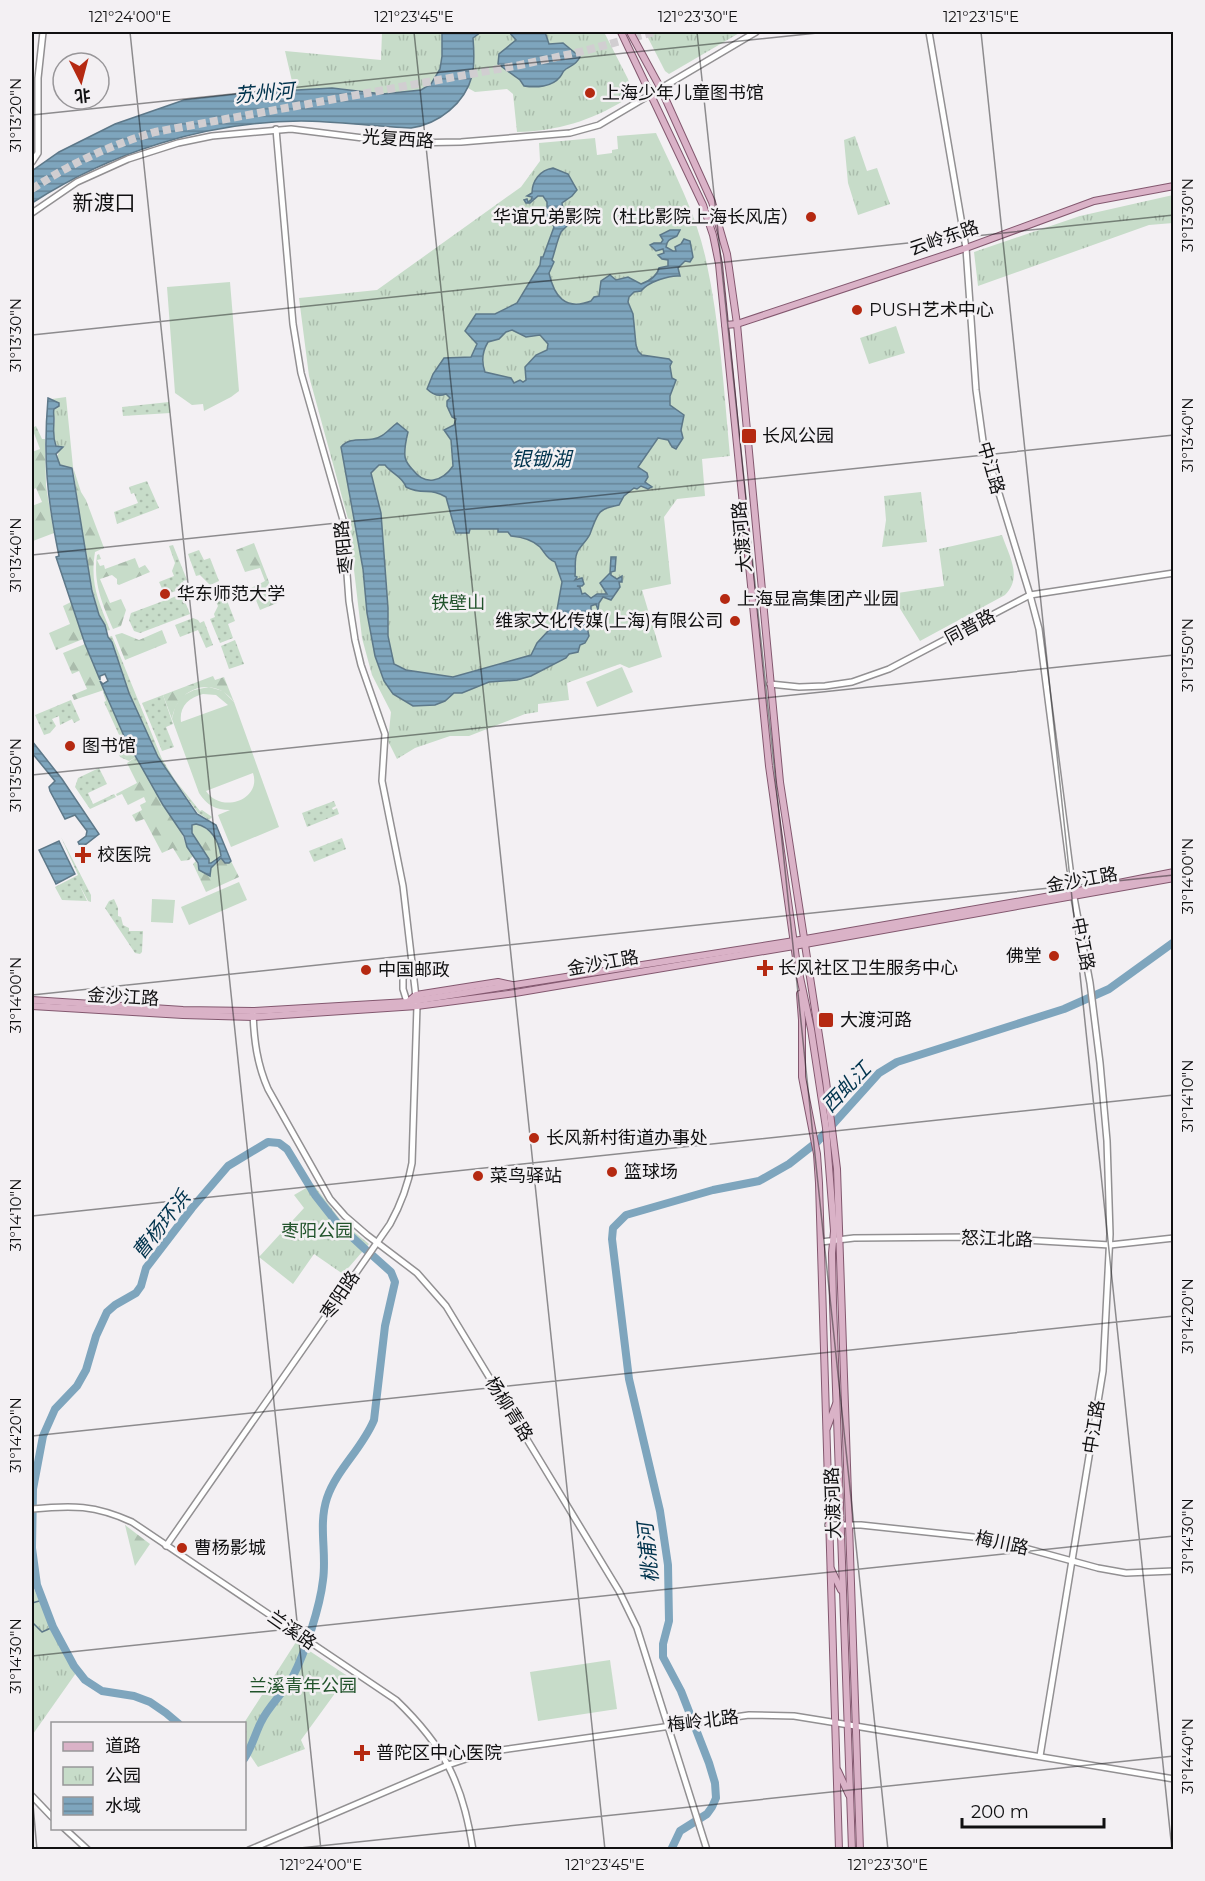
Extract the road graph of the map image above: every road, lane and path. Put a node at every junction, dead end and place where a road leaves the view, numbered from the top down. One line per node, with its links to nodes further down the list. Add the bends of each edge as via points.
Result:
1 (44, 32): 9 (street, via 38,78 38,153)
2 (621, 32): 7 (main road, 大渡河路)
3 (630, 32): 6 (main road, 大渡河路)
4 (756, 32): 6 (street, 光复西路)
5 (929, 32): 12 (street, 中江路)
6 (661, 89): 7 (street, 光复西路); 13 (main road, 大渡河路, via 722,231)
7 (651, 94): 8 (street, 光复西路, via 599,125 557,135 414,143); 14 (main road, 大渡河路, via 703,205 719,264)
8 (276, 129): 11 (street, 光复西路, via 203,137 137,155 77,182); 23 (street, 枣阳路, via 292,324 301,373 343,520 355,640 384,734 382,781 404,886)
9 (32, 162)
10 (1173, 186): 12 (main road, 云岭东路, via 1094,201)
11 (32, 213)
12 (966, 248): 13 (main road, 云岭东路); 16 (street, 中江路, via 983,441)
13 (737, 324): 14 (main road, 云岭东路); 17 (main road, 大渡河路)
14 (725, 325): 22 (main road, 大渡河路, via 760,692)
15 (1173, 573): 16 (street, 同普路)
16 (1030, 595): 17 (street, 同普路, via 865,678 825,686); 20 (street, 中江路, via 1043,658)
17 (770, 684): 21 (main road, 大渡河路)
18 (1173, 872): 20 (main road, 金沙江路)
19 (1173, 878): 20 (main road, 金沙江路)
20 (1074, 894): 21 (main road, 金沙江路); 34 (street, 中江路, via 1094,1007 1107,1141)
21 (805, 942): 22 (main road, 金沙江路); 31 (main road, 大渡河路, via 834,1135)
22 (794, 944): 24 (main road, 大渡河路); 26 (main road, 金沙江路, via 526,991); 26 (main road, 金沙江路, via 516,986 498,982)
23 (413, 964): 26 (street, 枣阳路); 27 (street, 枣阳路, via 403,978)
24 (800, 982): 31 (main road, 大渡河路, via 826,1128); 33 (main road, 大渡河路, via 802,1077 814,1136)
25 (32, 1000): 29 (main road, 金沙江路)
26 (417, 1003): 27 (main road, 金沙江路); 27 (main road, 金沙江路); 32 (street, 枣阳路, via 409,1183 401,1205)
27 (408, 1004): 29 (main road, 金沙江路)
28 (32, 1006): 29 (main road, 金沙江路, via 183,1016)
29 (253, 1014): 32 (street, 杨柳青路, via 257,1061 268,1089 330,1199)
30 (1173, 1238): 34 (street, 怒江北路)
31 (837, 1240): 33 (street, 怒江北路); 34 (street, 怒江北路, via 974,1237); 36 (main road, 大渡河路, via 832,1253); 42 (main road, 大渡河路)
32 (376, 1241): 43 (street, 枣阳路); 52 (street, 杨柳青路, via 417,1273 446,1306 575,1516 632,1616)
33 (821, 1242): 35 (main road, 大渡河路)
34 (1110, 1245): 44 (street, 中江路, via 1103,1371)
35 (822, 1286): 36 (main road); 38 (main road, 大渡河路)
36 (834, 1311): 37 (main road, 大渡河路)
37 (837, 1400): 38 (main road); 41 (main road, 大渡河路)
38 (826, 1431): 40 (main road, 大渡河路)
39 (34, 1509): 43 (street, 兰溪路, via 67,1506 104,1510 132,1522)
40 (828, 1525): 41 (street, 梅川路); 45 (main road, 大渡河路)
41 (841, 1525): 42 (street, 梅川路); 47 (main road, 大渡河路)
42 (849, 1525): 44 (street, 梅川路, via 992,1539); 53 (main road, 大渡河路)
43 (166, 1546): 55 (street, 兰溪路, via 396,1700 437,1745)
44 (1072, 1561): 46 (street, 梅川路, via 1126,1573); 54 (street, 中江路)
45 (830, 1566): 47 (main road); 49 (main road, 大渡河路)
46 (1173, 1571)
47 (843, 1592): 48 (main road, 大渡河路)
48 (844, 1639): 49 (main road); 51 (main road, 大渡河路)
49 (833, 1665): 50 (main road, 大渡河路)
50 (836, 1722): 51 (street, 梅岭北路); 52 (street, 梅岭北路, via 749,1715); 56 (main road, 大渡河路)
51 (848, 1724): 53 (street, 梅岭北路); 59 (main road, 大渡河路)
52 (667, 1726): 55 (street, 梅岭北路, via 499,1749); 65 (street, 杨柳青路)
53 (856, 1726): 54 (street, 梅岭北路); 68 (main road, 大渡河路)
54 (1040, 1756): 57 (street, 梅岭北路)
55 (448, 1765): 63 (street, 梅岭北路); 64 (street, 兰溪路, via 465,1810)
56 (837, 1768): 59 (main road); 66 (main road, 大渡河路)
57 (1173, 1779)
58 (32, 1796): 60 (street)
59 (850, 1798): 67 (main road, 大渡河路)
60 (51, 1816)
61 (66, 1830): 62 (street)
62 (88, 1850)
63 (249, 1850)
64 (473, 1850)
65 (707, 1850)
66 (839, 1850)
67 (852, 1850)
68 (860, 1850)

